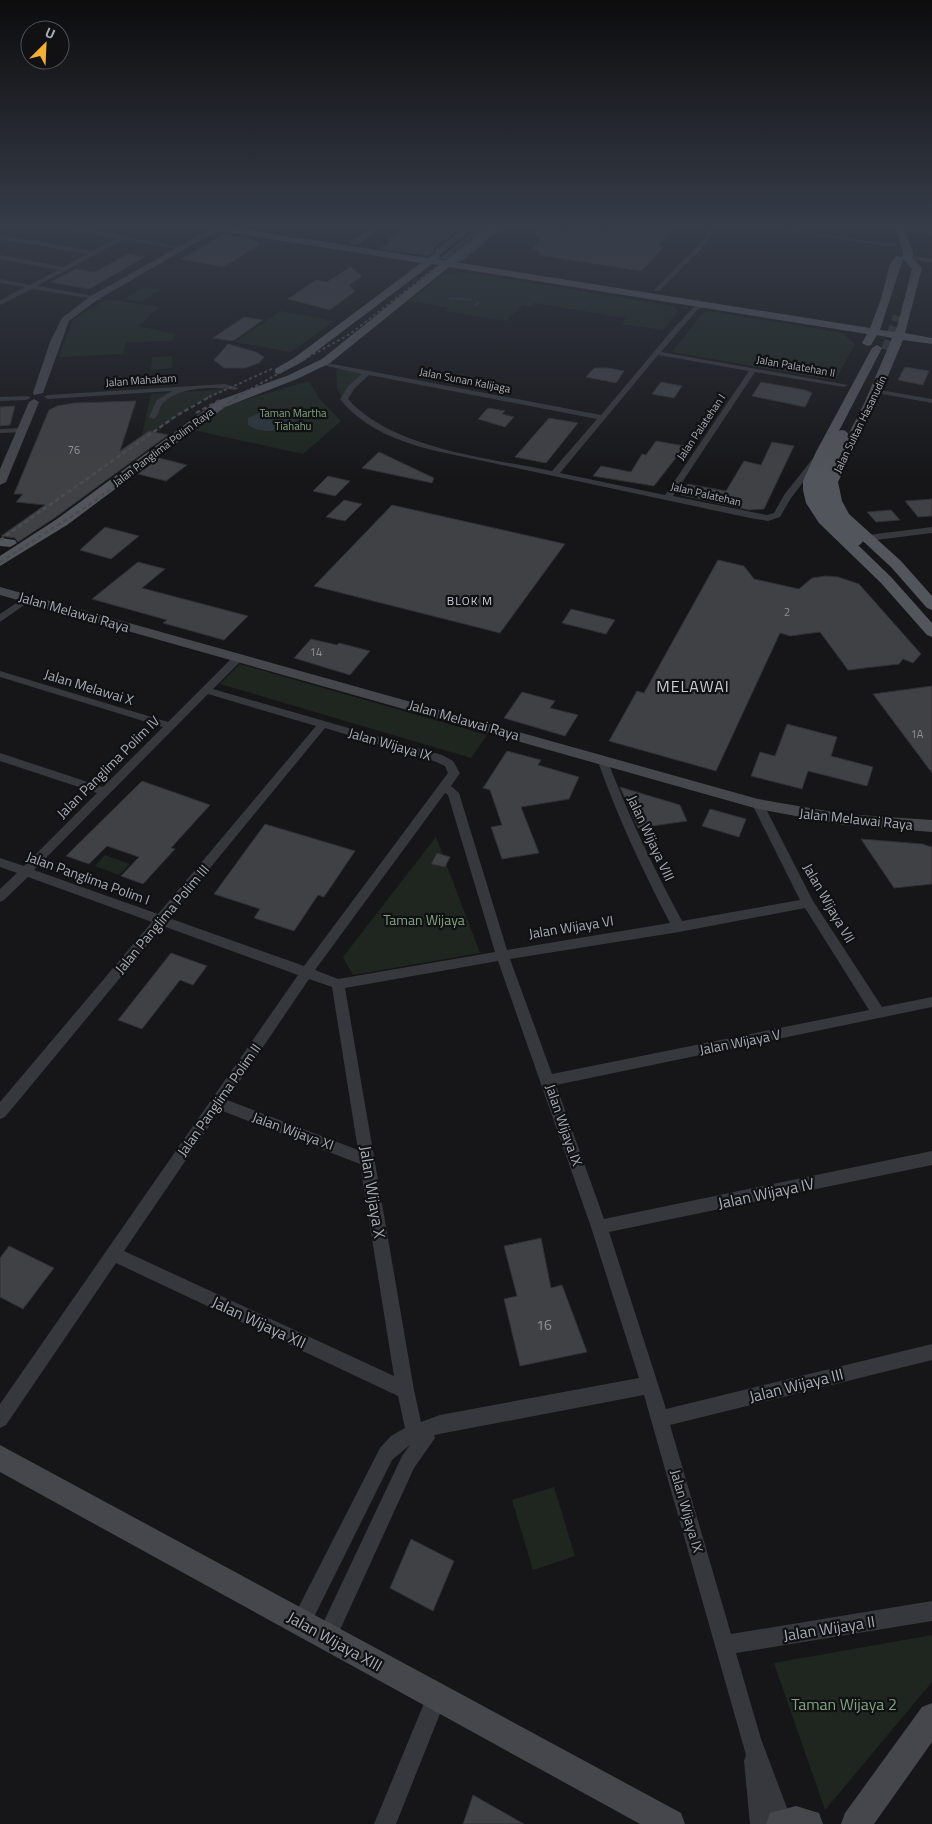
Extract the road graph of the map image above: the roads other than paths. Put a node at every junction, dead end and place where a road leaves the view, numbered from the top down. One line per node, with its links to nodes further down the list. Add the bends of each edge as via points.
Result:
1 (82, 308): 23 (street, via 65,320)
2 (367, 308): 20 (main road, Jalan Panglima Polim Raya, via 298,360 266,377)
3 (393, 308): 15 (main road, Jalan Panglima Polim Raya)
4 (696, 308): 14 (street)
5 (726, 308): 9 (main road)
6 (748, 308): 9 (main road)
7 (890, 308): 11 (main road)
8 (897, 308): 11 (main road)
9 (763, 311): 10 (main road)
10 (838, 322): 11 (main road); 11 (main road, via 852,333)
11 (888, 329): 12 (main road); 12 (main road); 13 (main road); 13 (main road, via 905,345); 18 (main road, Jalan Sultan Hasanudin); 22 (main road, Jalan Sultan Hasanudin); 28 (main road); 33 (main road)
12 (932, 333)
13 (932, 341)
14 (657, 353): 16 (street, Jalan Palatehan II); 29 (street)
15 (322, 364): 17 (street, Jalan Sunan Kalijaga); 39 (main road, Jalan Panglima Polim Raya, via 221,404)
16 (753, 370): 18 (street, Jalan Palatehan II); 37 (street, Jalan Palatehan I)
17 (367, 373): 29 (street, Jalan Sunan Kalijaga); 35 (street, Jalan Palatehan, via 344,399 360,416 390,434 436,448)
18 (844, 385): 33 (main road, Jalan Sultan Hasanudin, via 828,417)
19 (182, 388): 20 (street, Jalan Mahakam); 21 (street, Jalan Mahakam); 26 (street)
20 (235, 388): 38 (main road, Jalan Panglima Polim Raya, via 194,409)
21 (145, 391): 23 (street, Jalan Mahakam); 26 (street)
22 (877, 391): 25 (street); 31 (main road, Jalan Sultan Hasanudin)
23 (36, 398): 24 (street, Jalan Mahakam); 30 (street)
24 (0, 399)
25 (932, 401)
26 (160, 402): 27 (street)
27 (154, 414)
28 (851, 417): 31 (main road); 33 (main road)
29 (603, 418): 35 (street)
30 (22, 430): 32 (street); 36 (street)
31 (857, 430): 41 (main road, Jalan Sultan Hasanudin, via 831,490 844,516)
32 (0, 431)
33 (837, 436): 34 (main road, Jalan Sultan Hasanudin); 48 (main road, bridge, via 821,483 822,499 839,524)
34 (822, 452): 37 (street, Jalan Palatehan, via 787,497 780,512 773,517); 42 (main road, Jalan Sultan Hasanudin, via 810,481 813,503)
35 (555, 473): 37 (street, Jalan Palatehan)
36 (0, 482)
37 (668, 497)
38 (70, 501): 39 (main road); 43 (main road, Jalan Panglima Polim Raya)
39 (86, 505): 44 (main road, Jalan Panglima Polim Raya)
40 (932, 530): 41 (street)
41 (869, 538): 42 (street); 47 (main road, Jalan Sultan Hasanudin)
42 (844, 540): 50 (main road, Jalan Sultan Hasanudin, via 886,580)
43 (3, 544)
44 (0, 562)
45 (0, 591): 46 (street, Jalan Melawai Raya)
46 (27, 599): 49 (street); 51 (street, Jalan Melawai Raya)
47 (932, 605)
48 (932, 618)
49 (0, 619)
50 (932, 632)
51 (238, 658): 53 (street, Jalan Panglima Polim IV); 57 (street, Jalan Melawai Raya)
52 (0, 674): 55 (street, Jalan Melawai X)
53 (206, 690): 54 (street, Jalan Wijaya IX); 55 (street, Jalan Panglima Polim IV)
54 (323, 724): 58 (street, Jalan Wijaya IX, via 438,758 449,764 454,773); 66 (street, Jalan Panglima Polim III)
55 (170, 726): 59 (street, Jalan Panglima Polim IV)
56 (0, 757): 59 (street)
57 (602, 759): 60 (street, Jalan Melawai Raya); 67 (street, Jalan Wijaya VIII, via 620,812)
58 (445, 787): 68 (street, Jalan Wijaya IX, via 454,798); 69 (street, Jalan Panglima Polim II)
59 (105, 792): 63 (street, Jalan Panglima Polim IV)
60 (758, 804): 61 (street, Jalan Melawai Raya, via 826,818); 65 (street, Jalan Wijaya VII)
61 (932, 826)
62 (0, 862): 63 (street, Jalan Panglima Polim I)
63 (26, 871): 64 (street, Jalan Panglima Polim IV); 66 (street, Jalan Panglima Polim I)
64 (0, 897)
65 (808, 903): 67 (street, Jalan Wijaya VI); 72 (street, Jalan Wijaya VII)
66 (162, 920): 69 (street, Jalan Panglima Polim I); 75 (street, Jalan Panglima Polim III)
67 (679, 927): 68 (street, Jalan Wijaya VI)
68 (502, 954): 70 (street, Jalan Wijaya VI); 73 (street, Jalan Wijaya IX)
69 (306, 972): 70 (street); 74 (street, Jalan Panglima Polim II)
70 (338, 984): 77 (street, Jalan Wijaya X)
71 (932, 1002): 72 (street, Jalan Wijaya V)
72 (879, 1014): 73 (street, Jalan Wijaya V)
73 (548, 1081): 78 (street, Jalan Wijaya IX)
74 (217, 1103): 77 (street, Jalan Wijaya XI); 79 (street, Jalan Panglima Polim II)
75 (0, 1113)
76 (932, 1158): 78 (street, Jalan Wijaya IV)
77 (368, 1160): 82 (street, Jalan Wijaya X)
78 (599, 1227): 81 (street, Jalan Wijaya IX)
79 (113, 1254): 82 (street, Jalan Wijaya XII); 83 (street, Jalan Panglima Polim II)
80 (932, 1352): 84 (street, Jalan Wijaya III)
81 (650, 1385): 84 (street, Jalan Wijaya IX); 85 (street, via 440,1424)
82 (404, 1390): 85 (street, Jalan Wijaya X)
83 (0, 1419)
84 (661, 1419): 90 (street, Jalan Wijaya IX)
85 (418, 1438): 88 (street, via 394,1444 386,1454); 89 (street)
86 (0, 1458): 88 (street, Jalan Wijaya XIII)
87 (932, 1611): 90 (street, Jalan Wijaya II)
88 (301, 1622): 89 (street, Jalan Wijaya XIII)
89 (327, 1636): 91 (street, Jalan Wijaya XIII)
90 (726, 1645): 93 (street, Jalan Wijaya IX)
91 (437, 1696): 94 (street); 95 (street, Jalan Wijaya XIII)
92 (932, 1718): 99 (street)
93 (752, 1739): 96 (street, Jalan Wijaya IX); 97 (street, Jalan Wijaya IX)
94 (385, 1824)
95 (670, 1824)
96 (760, 1824)
97 (782, 1824): 98 (street, via 796,1821)
98 (808, 1824)
99 (856, 1824)

